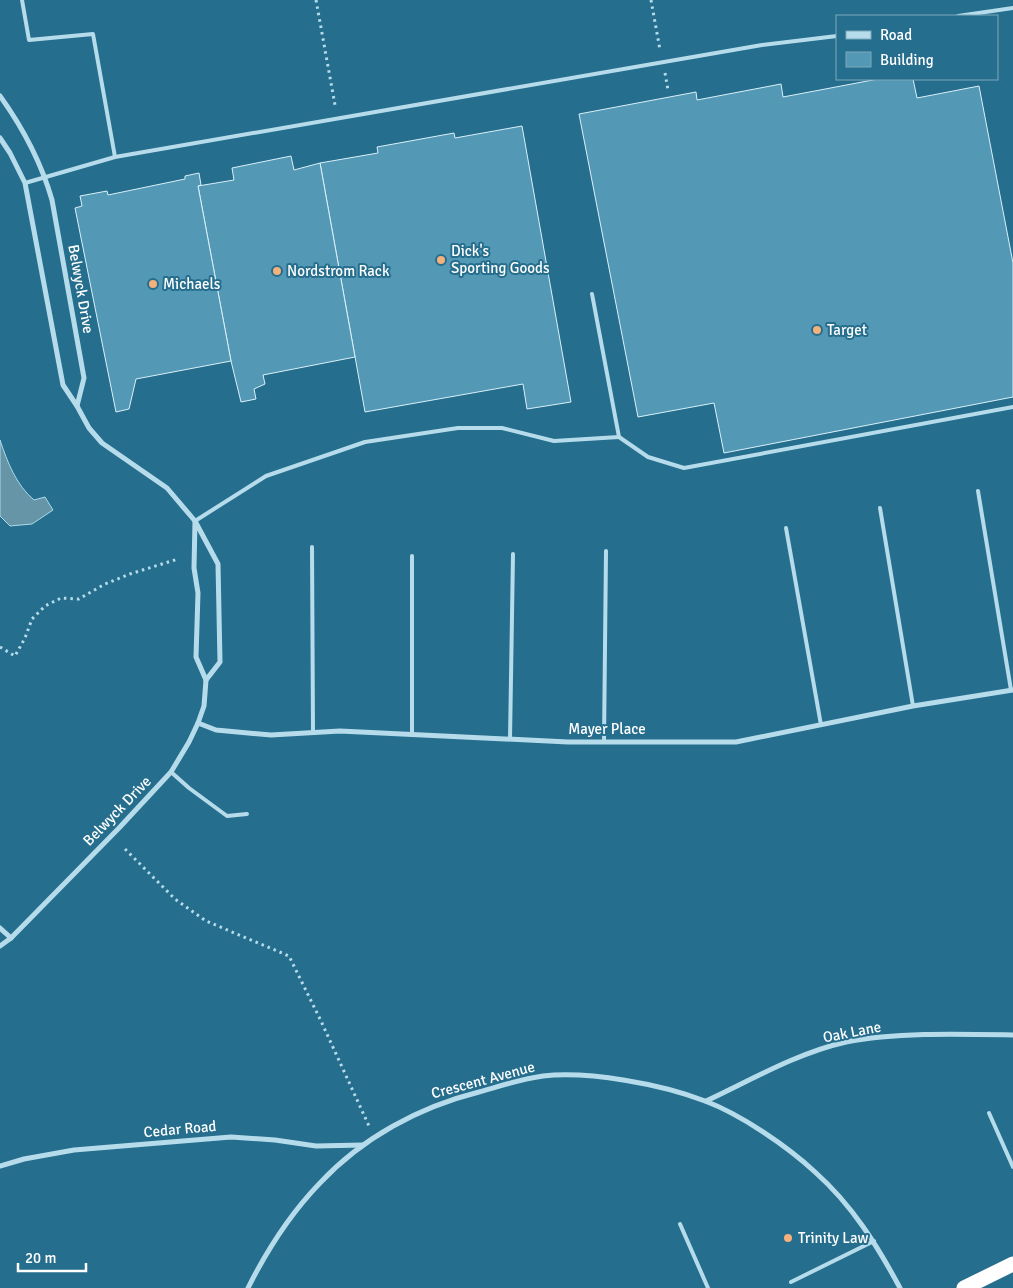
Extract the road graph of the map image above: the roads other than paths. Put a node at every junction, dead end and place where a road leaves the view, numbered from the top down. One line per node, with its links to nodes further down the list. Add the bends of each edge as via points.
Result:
1 (22, 0): 7 (lane, via 29,40 93,34)
2 (1013, 8): 3 (lane)
3 (965, 15)
4 (836, 36): 7 (lane, via 762,45)
5 (0, 96): 8 (street, Belwyck Drive, via 31,144)
6 (0, 138): 9 (street)
7 (115, 157): 8 (lane)
8 (45, 177): 9 (lane); 11 (street, Belwyck Drive, via 84,378)
9 (25, 183): 11 (street, via 63,385)
10 (592, 294): 13 (lane)
11 (77, 406): 16 (street, via 102,443 167,488)
12 (1013, 407): 13 (lane, via 684,468 648,457)
13 (619, 437): 16 (lane, via 554,441 502,428 458,428 366,442 266,476)
14 (978, 491): 23 (lane)
15 (880, 508): 24 (lane)
16 (195, 521): 22 (street, Belwyck Drive, via 196,657); 22 (street, via 218,564 220,662)
17 (786, 528): 26 (lane)
18 (312, 548): 27 (lane)
19 (606, 551): 30 (lane)
20 (513, 554): 29 (lane)
21 (412, 556): 28 (lane)
22 (206, 680): 25 (street, Belwyck Drive, via 204,706)
23 (1012, 690): 24 (street, Mayer Place)
24 (913, 706): 26 (street, Mayer Place)
25 (198, 723): 27 (street, Mayer Place, via 216,730 271,735); 31 (street, Belwyck Drive)
26 (821, 725): 30 (street, Mayer Place, via 736,742)
27 (313, 733): 28 (street, Mayer Place, via 340,731)
28 (412, 735): 29 (street, Mayer Place)
29 (510, 739): 30 (street, Mayer Place)
30 (604, 742)
31 (172, 772): 32 (lane, via 226,816); 34 (street, Belwyck Drive)
32 (247, 814)
33 (0, 928): 34 (street)
34 (11, 938): 35 (street, Belwyck Drive)
35 (0, 946)
36 (1013, 1035): 37 (street, Oak Lane, via 897,1036 846,1042 806,1055)
37 (706, 1101): 39 (street, Crescent Avenue, via 618,1079 544,1076 426,1109); 43 (street, Crescent Avenue, via 747,1122 816,1172 849,1207)
38 (989, 1113): 41 (lane)
39 (363, 1145): 40 (street, Cedar Road, via 316,1146 231,1137 74,1150); 46 (street, Crescent Avenue, via 320,1182 284,1225)
40 (0, 1166)
41 (1013, 1168)
42 (680, 1224): 47 (lane)
43 (874, 1241): 45 (lane); 48 (street, Crescent Avenue)
44 (1013, 1264): 49 (highway)
45 (791, 1282)
46 (248, 1288)
47 (708, 1288)
48 (900, 1288)
49 (964, 1288)

